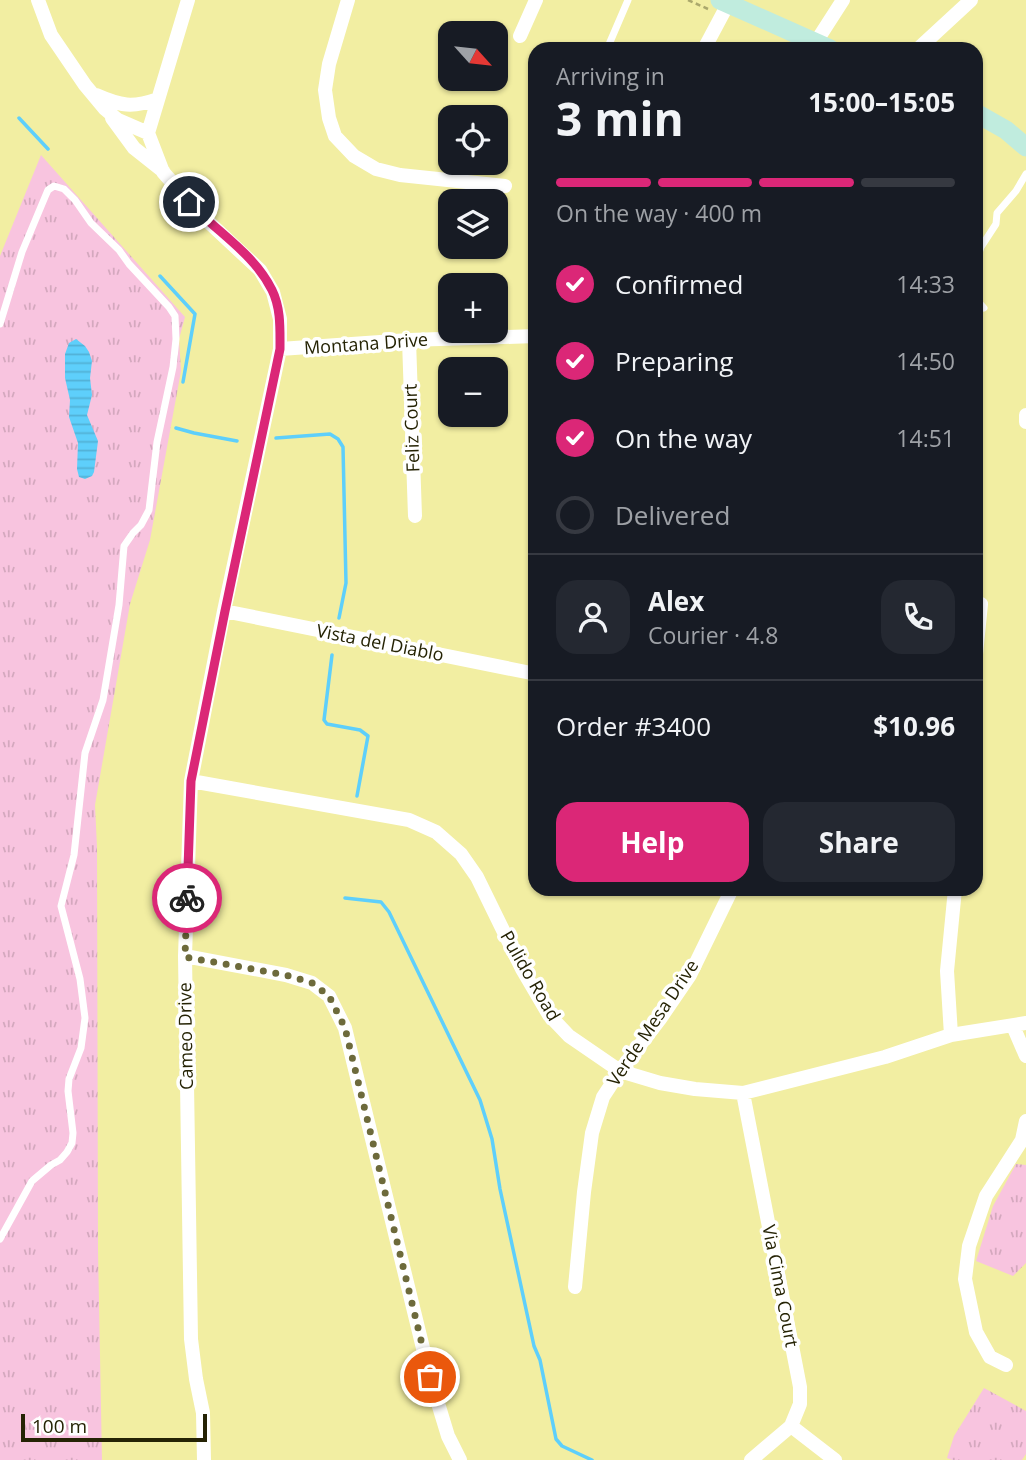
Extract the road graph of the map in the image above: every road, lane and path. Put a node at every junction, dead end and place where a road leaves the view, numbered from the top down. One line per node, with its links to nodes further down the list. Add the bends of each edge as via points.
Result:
1 (37, 0): 15 (street, via 51,35)
2 (188, 0): 16 (street)
3 (348, 0): 23 (street, via 325,90 335,136 354,156 376,169)
4 (536, 0): 9 (street)
5 (628, 0): 10 (lane)
6 (843, 0): 13 (street)
7 (971, 0): 14 (street)
8 (724, 2): 11 (street); 12 (street)
9 (520, 36)
10 (610, 42)
11 (707, 42)
12 (814, 42)
13 (825, 42)
14 (926, 42)
15 (93, 94): 16 (street, via 141,106); 17 (street)
16 (158, 99): 19 (street)
17 (105, 109): 19 (street); 21 (street, via 134,148)
18 (983, 117): 20 (street)
19 (148, 133): 21 (street, Cameo Drive)
20 (1026, 147)
21 (163, 172): 28 (street, Cameo Drive, via 260,270 273,292 280,319)
22 (1026, 174): 24 (lane, via 997,213 996,224)
23 (505, 186)
24 (983, 244)
25 (0, 324): 44 (lane, via 22,252 48,190 54,186 75,200 169,307 176,326 149,510 124,546 103,700 85,753 74,855 61,906 85,1018 81,1048 69,1079 72,1143 60,1160 32,1181)
26 (528, 335): 27 (street, Montana Drive)
27 (409, 340): 28 (street, Montana Drive); 31 (street, Feliz Court)
28 (280, 349): 32 (street, Cameo Drive)
29 (1026, 415): 30 (street)
30 (1026, 422)
31 (415, 516)
32 (225, 611): 33 (street, Vista del Diablo); 34 (street, Cameo Drive)
33 (528, 672)
34 (191, 781): 37 (street, Cameo Drive); 41 (street, Pulido Road, via 409,820 436,832 461,854 477,877 549,1015 569,1037)
35 (729, 896): 41 (street, Verde Mesa Drive, via 690,975)
36 (953, 896): 39 (street, via 947,971)
37 (185, 957): 48 (street, Cameo Drive, via 191,1339 204,1413); 49 (street, via 312,983 329,996 341,1017 430,1377)
38 (1020, 1025): 39 (street, Pulido Road); 40 (street)
39 (951, 1035): 42 (street, Pulido Road)
40 (1026, 1056)
41 (620, 1070): 42 (street, Pulido Road, via 695,1090); 45 (street, Verde Mesa Drive, via 603,1097 592,1133)
42 (743, 1093): 47 (street, Via Cima Court, via 800,1387 800,1404)
43 (1026, 1121): 46 (street, via 1022,1140 982,1205 965,1279 975,1332 990,1357)
44 (0, 1239)
45 (575, 1287)
46 (1006, 1365)
47 (791, 1426): 50 (street); 51 (street)
48 (204, 1460)
49 (460, 1460)
50 (751, 1460)
51 (835, 1460)

